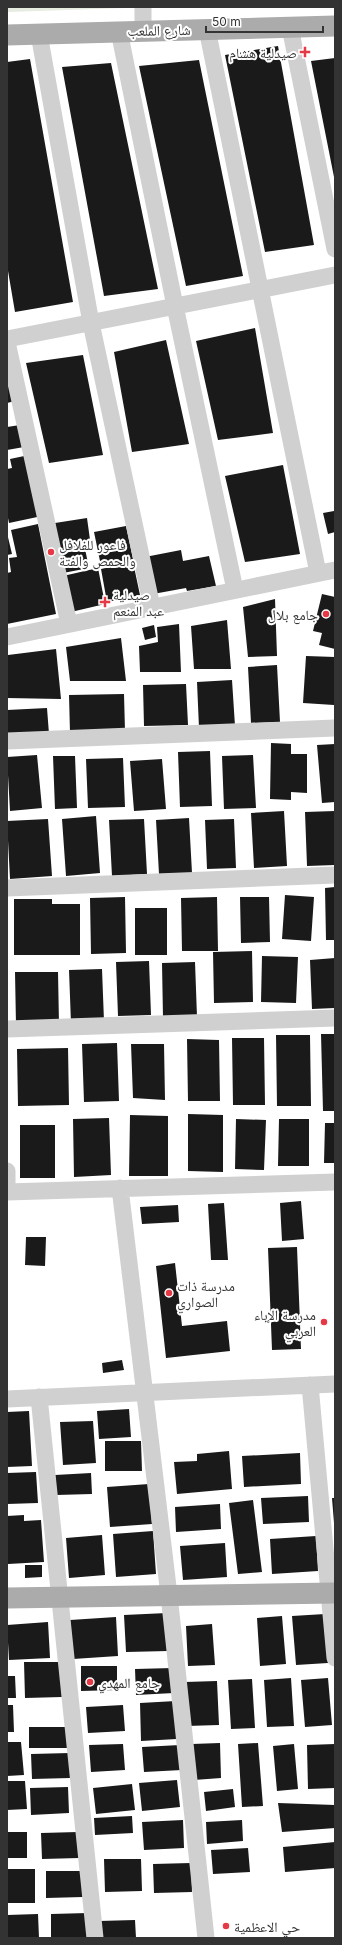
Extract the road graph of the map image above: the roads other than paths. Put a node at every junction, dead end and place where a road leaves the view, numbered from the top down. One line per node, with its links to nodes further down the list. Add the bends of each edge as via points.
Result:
1 (143, 7): 5 (street)
2 (335, 26): 3 (main road, شارع الملعب)
3 (290, 27): 4 (main road, شارع الملعب); 9 (street)
4 (207, 29): 5 (main road, شارع الملعب); 11 (street)
5 (143, 31): 6 (main road, شارع الملعب)
6 (119, 32): 7 (main road, شارع الملعب); 12 (street)
7 (39, 34): 8 (main road, شارع الملعب); 13 (street)
8 (7, 35)
9 (335, 249)
10 (335, 275): 11 (street)
11 (260, 290): 12 (street); 16 (street)
12 (175, 306): 13 (street); 17 (street)
13 (91, 323): 14 (street); 18 (street)
14 (7, 340): 19 (street)
15 (335, 570): 16 (street)
16 (318, 573): 17 (street)
17 (235, 590): 18 (street)
18 (152, 607): 19 (street)
19 (68, 624): 20 (street)
20 (7, 636)
21 (335, 728): 22 (street)
22 (7, 741)
23 (335, 875): 24 (street)
24 (7, 888)
25 (335, 1018): 26 (street)
26 (7, 1030)
27 (7, 1171): 30 (street)
28 (335, 1182): 29 (street)
29 (120, 1188): 30 (street); 33 (street)
30 (7, 1192)
31 (335, 1384): 32 (street)
32 (310, 1385): 33 (street); 36 (street)
33 (145, 1393): 34 (street); 37 (street)
34 (39, 1398): 35 (street); 38 (street)
35 (7, 1399)
36 (332, 1593): 37 (main road); 40 (street)
37 (169, 1595): 38 (main road); 42 (street)
38 (60, 1597): 39 (main road); 41 (street)
39 (7, 1598)
40 (335, 1658)
41 (95, 1938)
42 (206, 1938)

